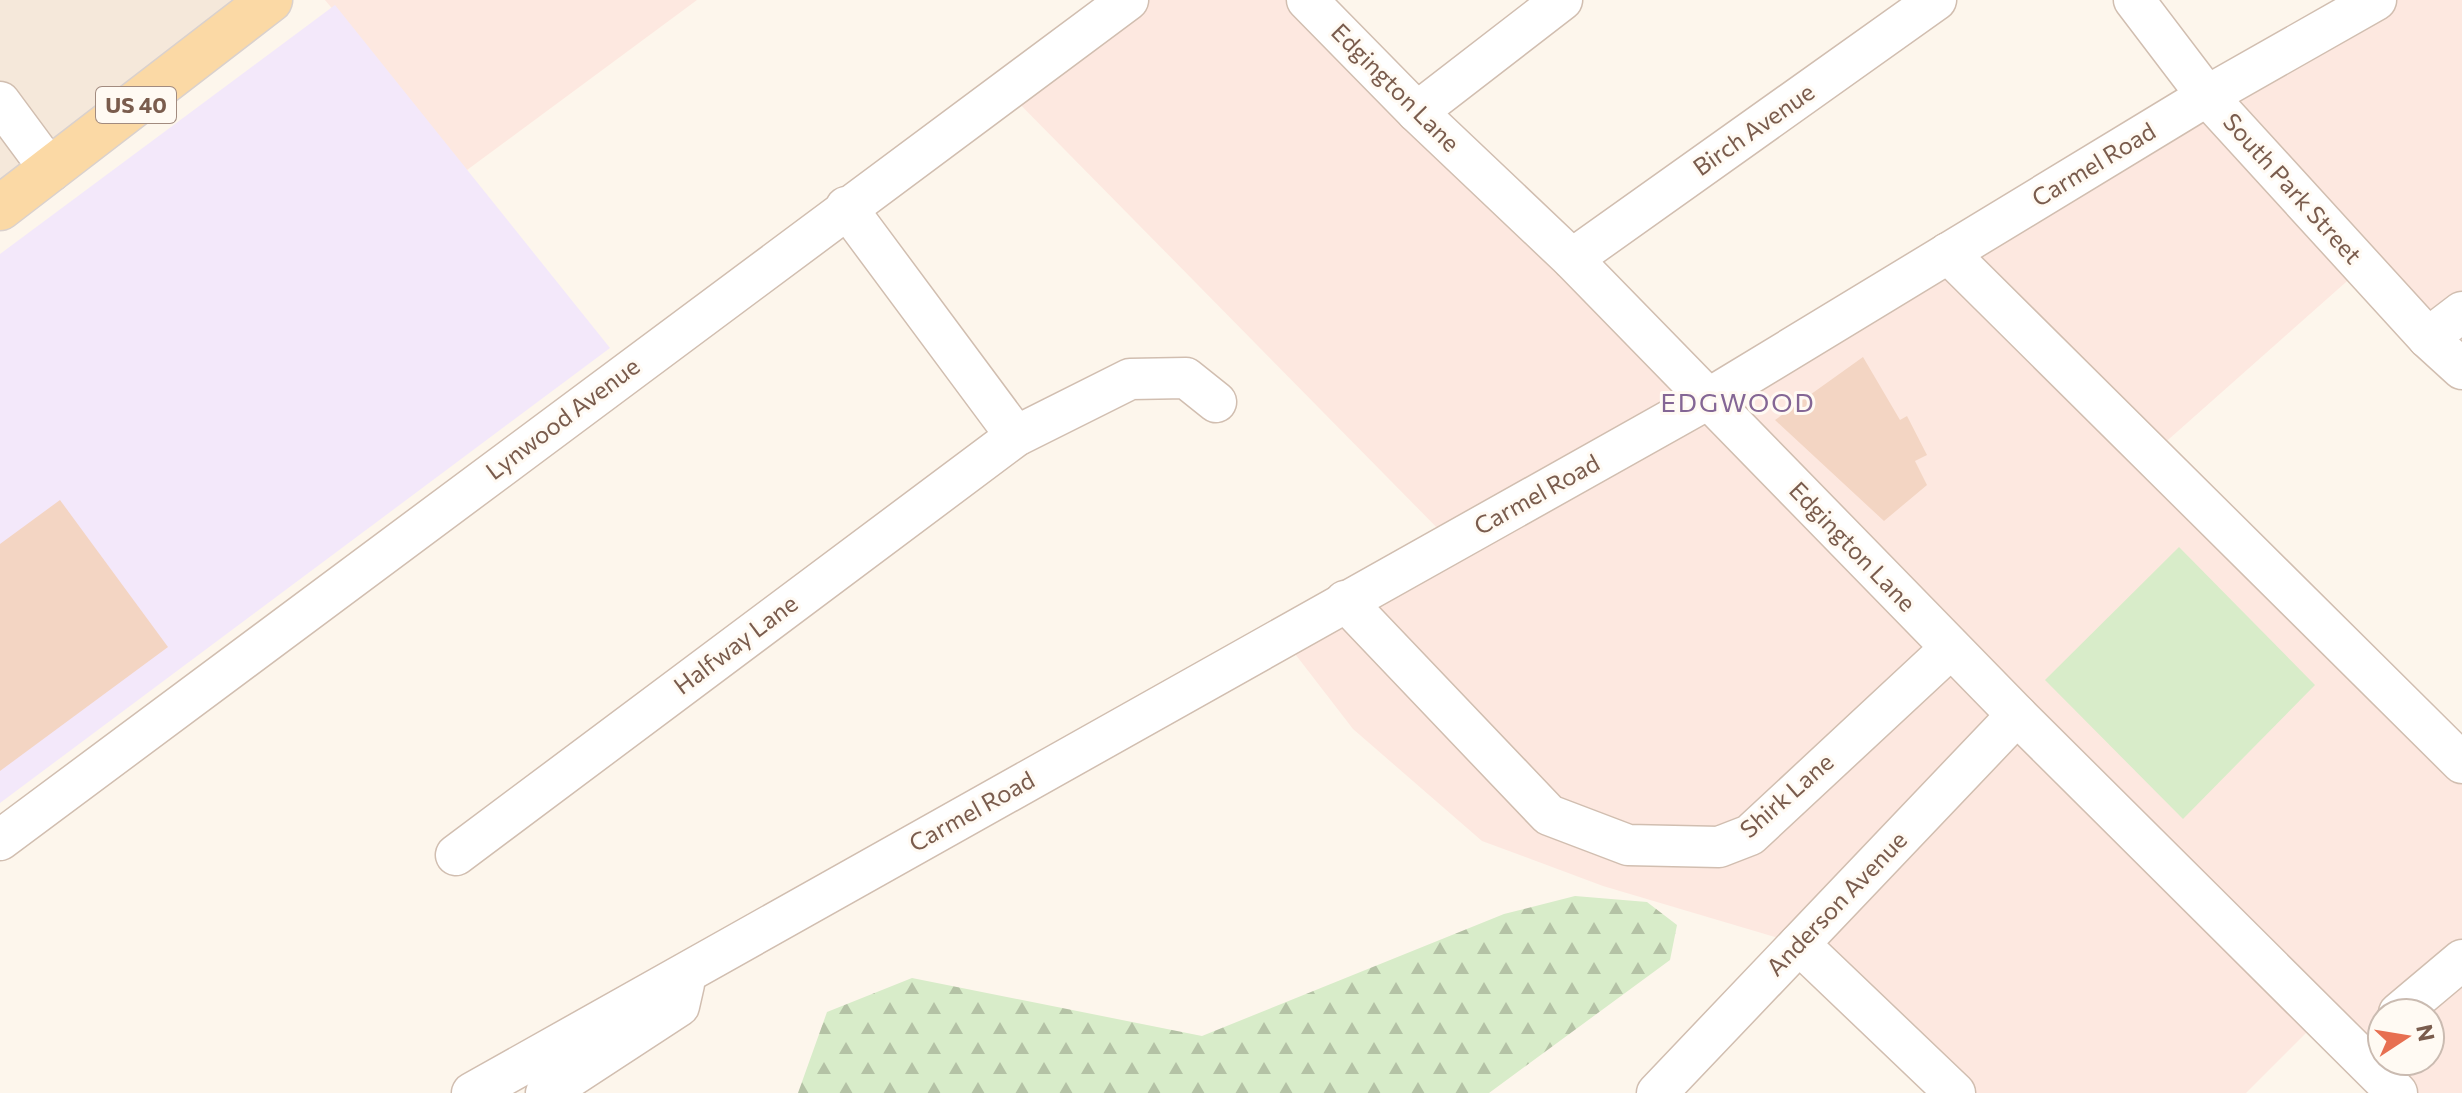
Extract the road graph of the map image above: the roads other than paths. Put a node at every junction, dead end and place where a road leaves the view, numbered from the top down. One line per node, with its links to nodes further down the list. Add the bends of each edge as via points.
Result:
1 (1128, 0): 12 (street, Lynwood Avenue)
2 (1307, 0): 10 (street, Edgington Lane)
3 (1562, 0): 10 (street)
4 (1936, 0): 15 (street, Birch Avenue)
5 (2134, 0): 8 (street, South Park Street)
6 (2376, 0): 8 (street, Carmel Road)
7 (245, 7): 11 (main road, US 40)
8 (2207, 96): 14 (street, Carmel Road); 17 (street, South Park Street)
9 (0, 102): 11 (street)
10 (1417, 112): 15 (street, Edgington Lane)
11 (51, 171): 13 (main road, US 40)
12 (846, 207): 21 (street); 26 (street, Lynwood Avenue)
13 (0, 208)
14 (1948, 253): 19 (street, Carmel Road); 25 (street)
15 (1572, 259): 19 (street, Edgington Lane)
16 (2462, 312): 17 (street)
17 (2428, 338): 18 (street, South Park Street)
18 (2462, 369)
19 (1708, 399): 22 (street, Carmel Road); 23 (street, Edgington Lane)
20 (1216, 402): 21 (street, Halfway Lane, via 1186,378 1130,379)
21 (1016, 436): 27 (street, Halfway Lane)
22 (1345, 601): 23 (street, Shirk Lane, via 1549,815 1628,845 1719,847 1750,835); 30 (street, Carmel Road)
23 (1951, 648): 24 (street, Edgington Lane)
24 (2017, 715): 28 (street, Anderson Avenue); 32 (street, Edgington Lane)
25 (2462, 763)
26 (0, 840)
27 (456, 855)
28 (1799, 944): 35 (street, Anderson Avenue); 36 (street)
29 (2462, 960): 31 (street)
30 (687, 972): 33 (street, Carmel Road); 34 (street, via 679,1006)
31 (2418, 997)
32 (2366, 1037)
33 (472, 1093)
34 (546, 1093)
35 (1657, 1093)
36 (1955, 1093)

